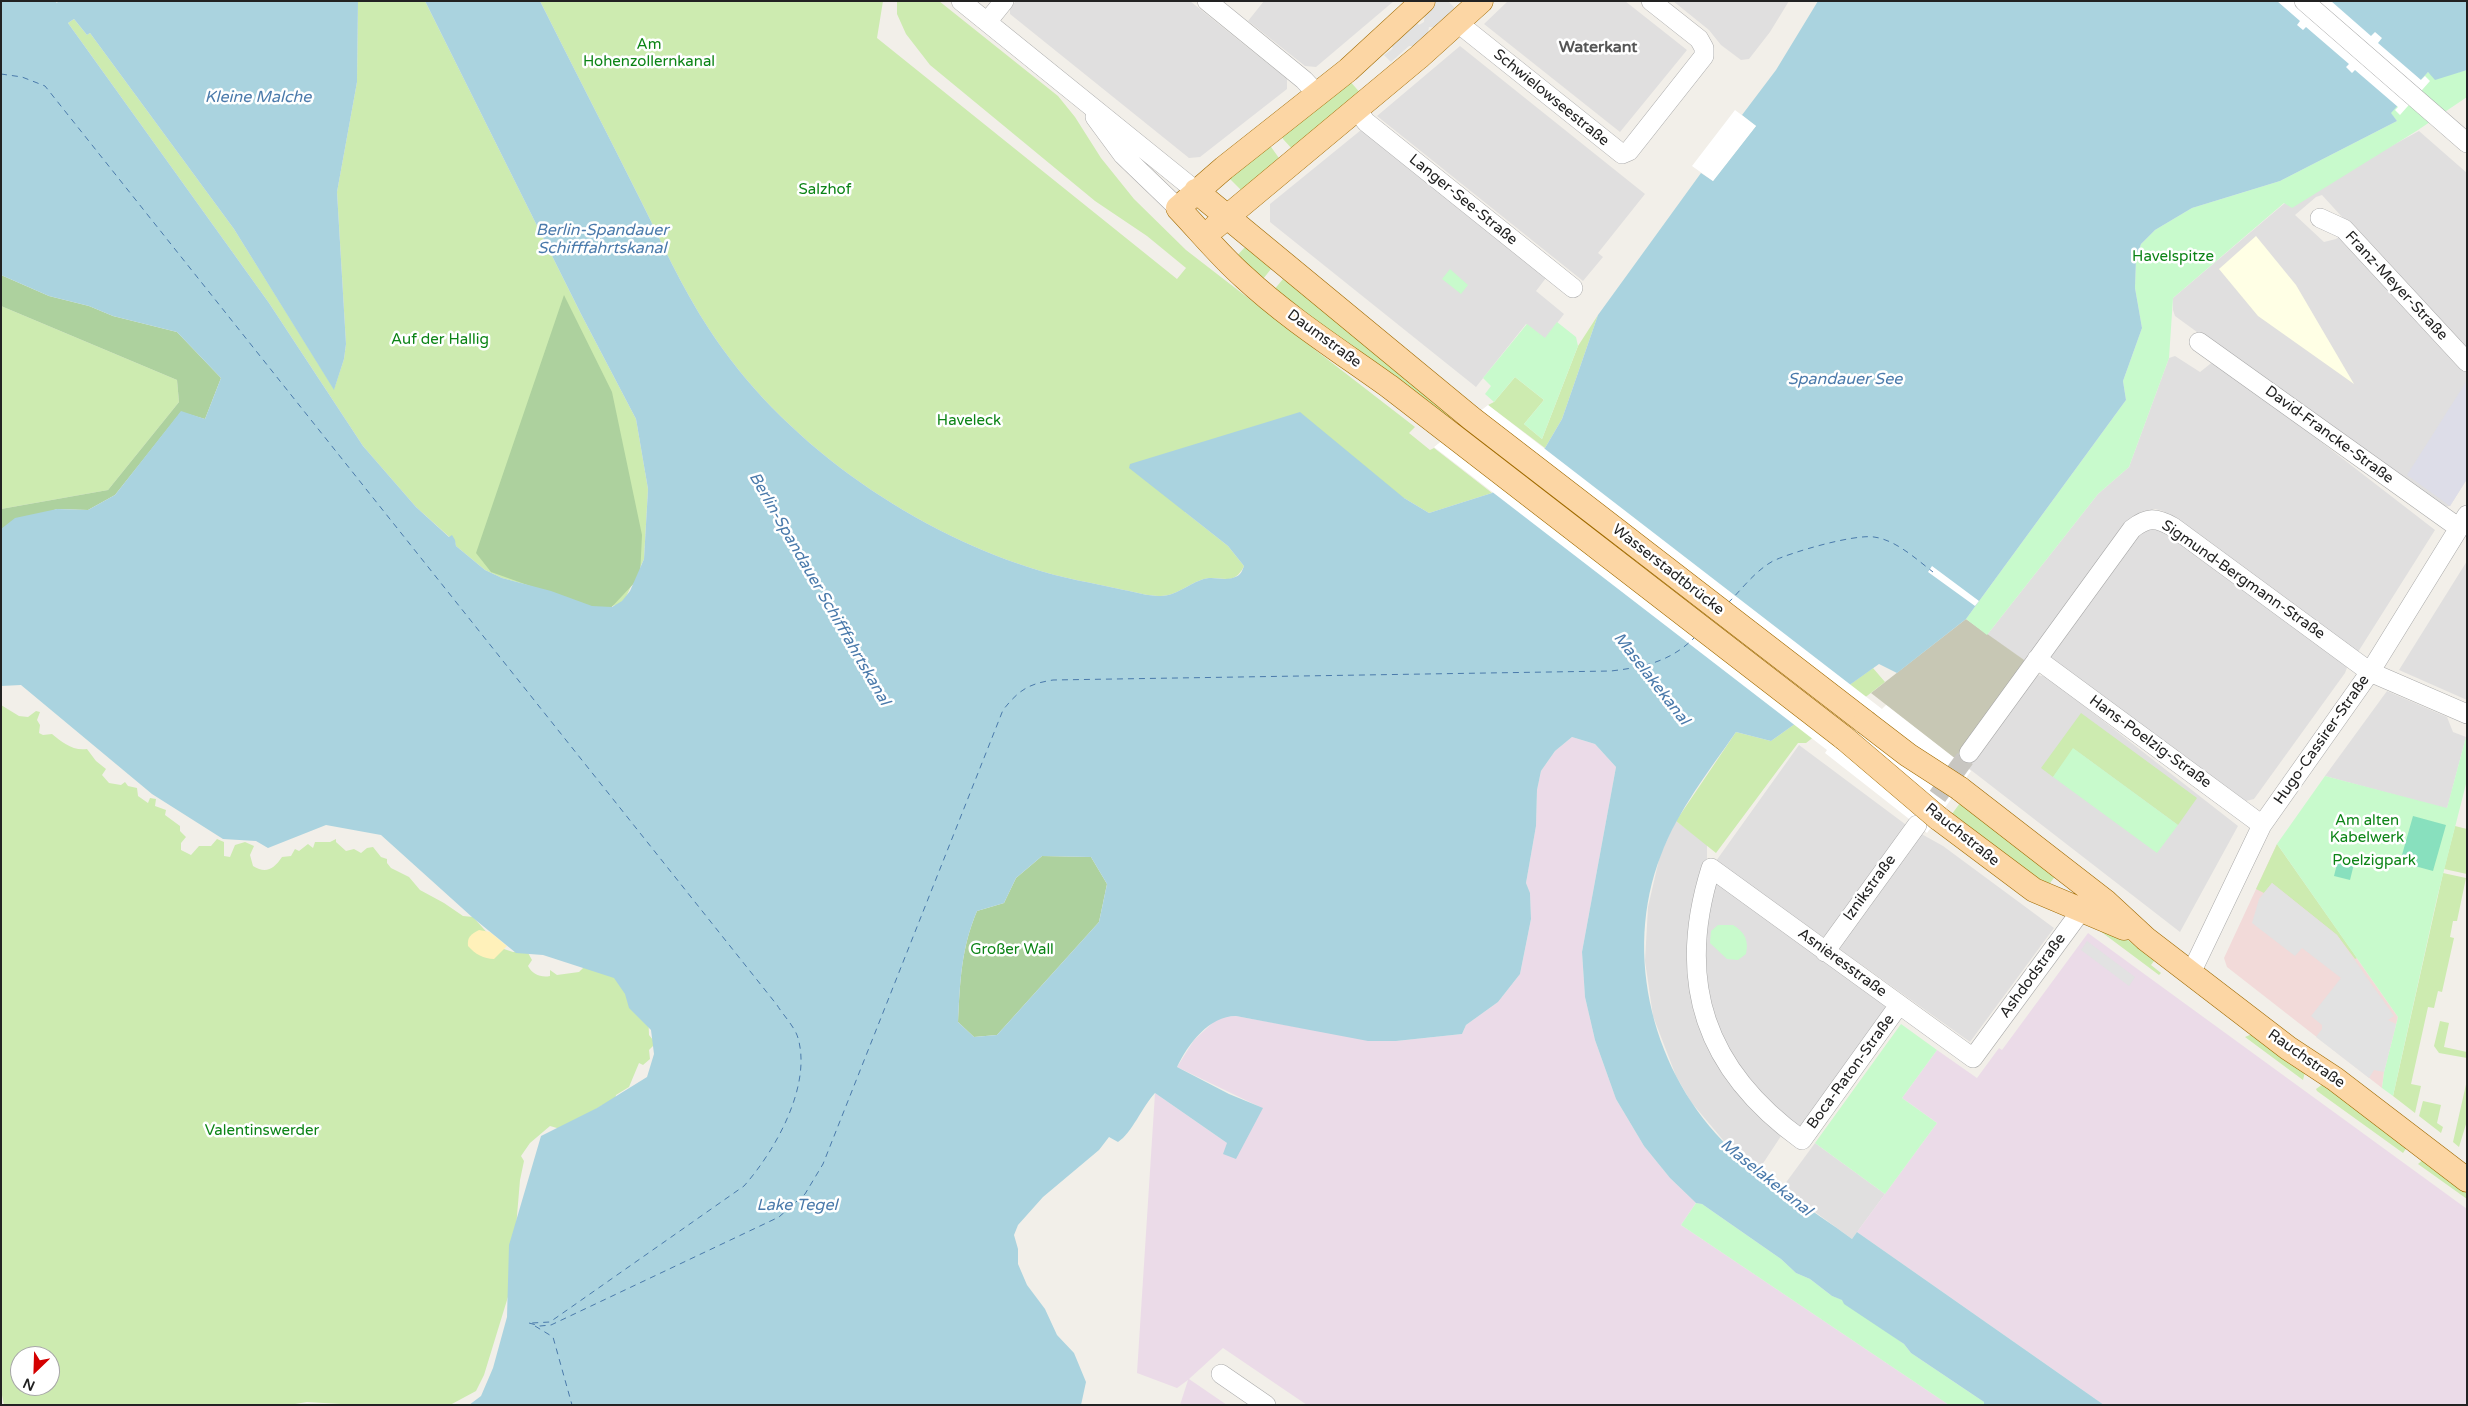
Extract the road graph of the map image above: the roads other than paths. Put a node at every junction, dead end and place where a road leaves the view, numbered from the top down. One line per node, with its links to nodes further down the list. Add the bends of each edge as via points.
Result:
1 (961, 1): 8 (street)
2 (1004, 1): 8 (street)
3 (1207, 1): 11 (street)
4 (1422, 1): 11 (main road, via 1348,70)
5 (1481, 1): 9 (main road)
6 (1651, 1): 9 (street, Schwielowseestraße, via 1698,39 1704,48 1704,56 1629,151 1622,154)
7 (2304, 1): 14 (street)
8 (987, 22): 10 (street)
9 (1458, 23): 12 (main road)
10 (1076, 93): 16 (street); 17 (street, via 1123,155)
11 (1317, 94): 13 (main road)
12 (1356, 110): 15 (main road); 21 (street, Langer-See-Straße, via 1366,122)
13 (1270, 131): 15 (main road, via 1277,144); 16 (main road)
14 (2467, 144)
15 (1294, 161): 18 (main road)
16 (1196, 191): 17 (main road); 18 (main road, Daumstraße)
17 (1178, 208): 20 (main road, Daumstraße)
18 (1228, 218): 20 (main road); 24 (main road, Daumstraße)
19 (2320, 218): 23 (street, Franz-Meyer-Straße, via 2344,230)
20 (1204, 236): 25 (main road, Daumstraße, via 1262,292)
21 (1573, 288)
22 (2199, 342): 26 (street, David-Francke-Straße)
23 (2467, 362)
24 (1470, 418): 30 (main road, Wasserstadtbrücke)
25 (1451, 434): 31 (main road, Wasserstadtbrücke)
26 (2463, 522): 28 (street, Hugo-Cassirer-Straße)
27 (2037, 659): 28 (street, Sigmund-Bergmann-Straße, via 2132,529 2153,518 2173,526); 32 (street, Sigmund-Bergmann-Straße); 34 (street, Hans-Poelzig-Straße)
28 (2370, 672): 29 (street, Sigmund-Bergmann-Straße); 34 (street, Hugo-Cassirer-Straße)
29 (2466, 714)
30 (1865, 722): 35 (main road, Rauchstraße, bridge, via 1959,788)
31 (1844, 738): 33 (main road, Rauchstraße, bridge)
32 (1969, 754)
33 (1927, 821): 35 (main road, Rauchstraße, via 2024,884 2060,902); 36 (street, Iznikstraße)
34 (2262, 825): 37 (street, Hugo-Cassirer-Straße)
35 (2088, 902): 37 (main road, Rauchstraße); 39 (street, Ashdodstraße)
36 (1824, 952): 38 (street, Asnièresstraße); 40 (street, Asnièresstraße, via 1711,868 1700,902 1696,940 1696,974 1704,1014 1724,1059 1748,1092 1770,1115)
37 (2191, 973): 41 (main road, Rauchstraße)
38 (1899, 1005): 39 (street, Asnièresstraße); 40 (street, Boca-Raton-Straße)
39 (1973, 1058)
40 (1802, 1140)
41 (2467, 1180)
42 (1221, 1374): 43 (street)
43 (1266, 1405)

